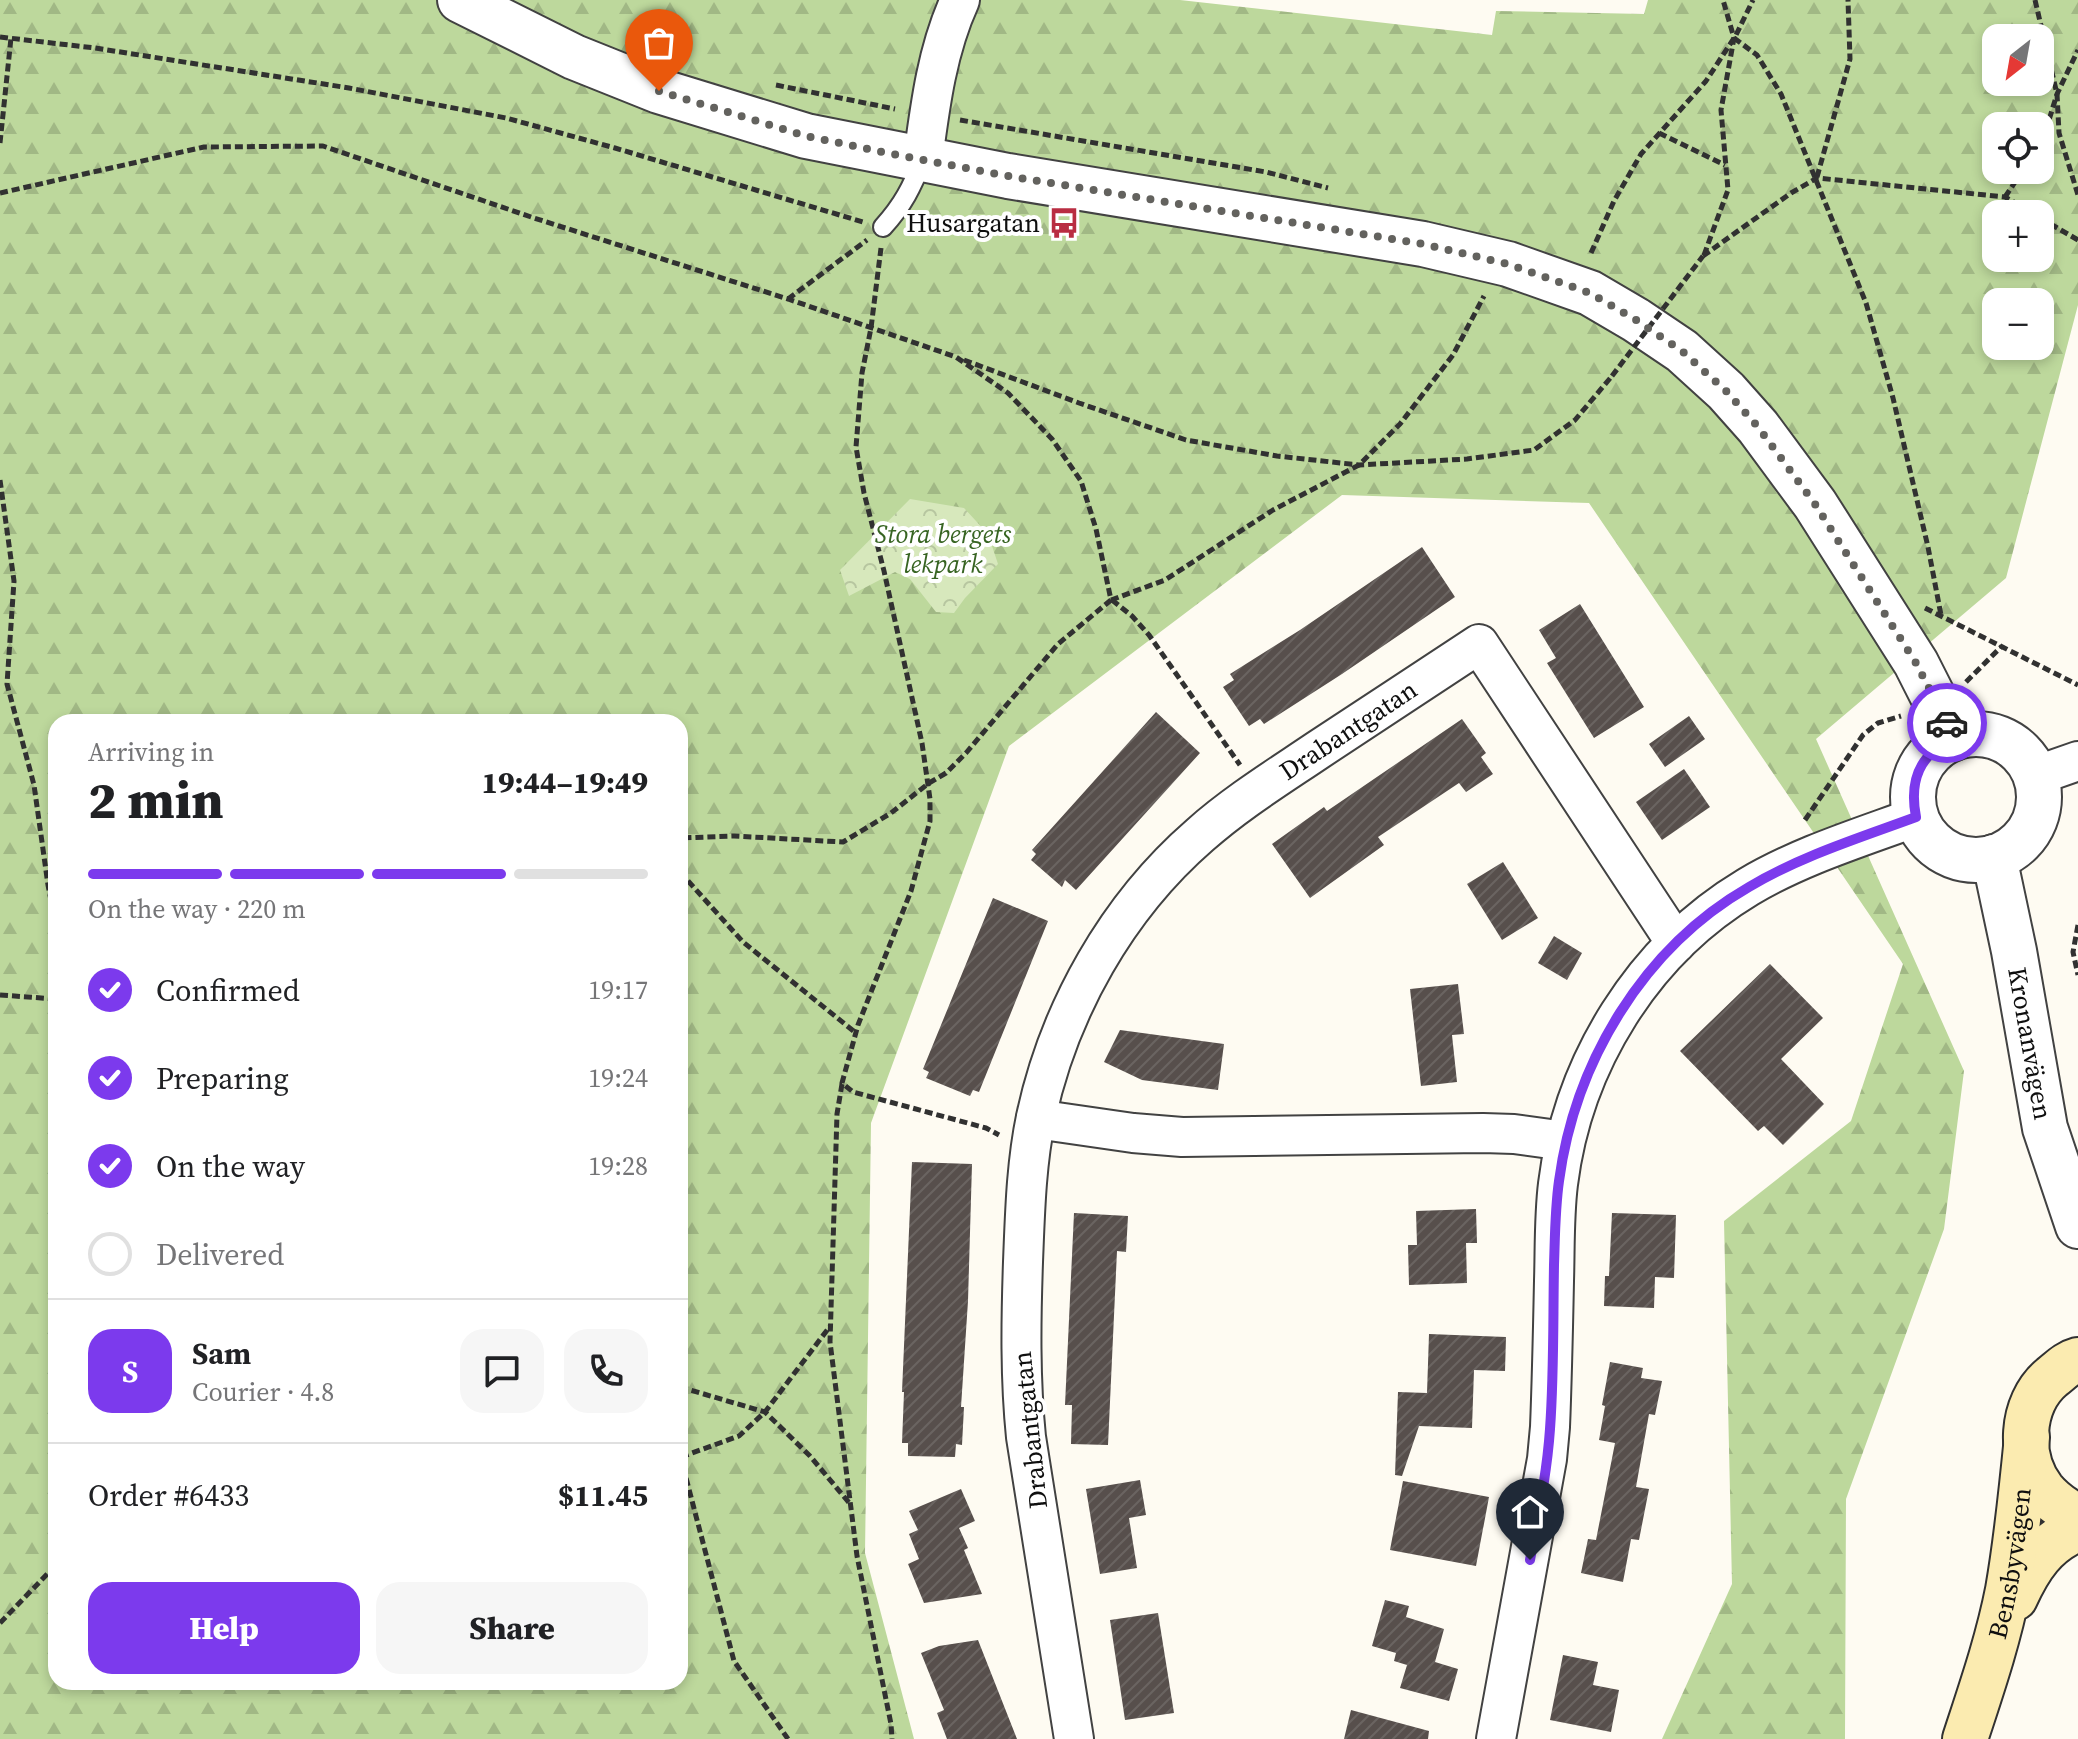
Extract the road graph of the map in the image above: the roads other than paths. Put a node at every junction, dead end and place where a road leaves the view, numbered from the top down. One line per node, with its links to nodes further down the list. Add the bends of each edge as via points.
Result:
1 (460, 0): 3 (street, via 574,57 659,91 806,136)
2 (960, 0): 3 (street, via 948,25)
3 (923, 159): 4 (lane, via 910,192); 5 (street, via 1389,238 1501,262 1590,293 1682,351 1758,427 1815,504)
4 (883, 227)
5 (1946, 720): 7 (street, via 1970,735 2009,744); 8 (street, via 1943,743 1917,775)
6 (2078, 761): 7 (street)
7 (2035, 776): 9 (street, via 2038,791 2028,832)
8 (1916, 817): 9 (street, via 1942,850 1968,860); 10 (street, via 1810,856 1757,882)
9 (1994, 857): 13 (street, Kronanvägen, via 2045,1128)
10 (1676, 943): 11 (street, Drabantgatan, via 1479,644 1256,791 1172,860 1108,941 1081,988 1044,1084); 12 (street, via 1609,1030 1582,1086)
11 (1033, 1133): 12 (street, via 1483,1133); 19 (street, Drabantgatan, via 1021,1308 1022,1395)
12 (1565, 1141): 20 (street, via 1555,1220 1547,1459)
13 (2078, 1226)
14 (2078, 1360): 15 (main road, Bensbyvägen, via 2069,1362 2038,1394)
15 (2027, 1437): 16 (main road, via 2036,1479 2055,1502); 18 (main road, Bensbyvägen, via 2007,1591)
16 (2078, 1517)
17 (2078, 1529): 18 (main road, Bensbyvägen, via 2049,1545 2033,1563)
18 (1982, 1686): 21 (main road, Bensbyvägen)
19 (1074, 1739)
20 (1496, 1739)
21 (1965, 1739)

